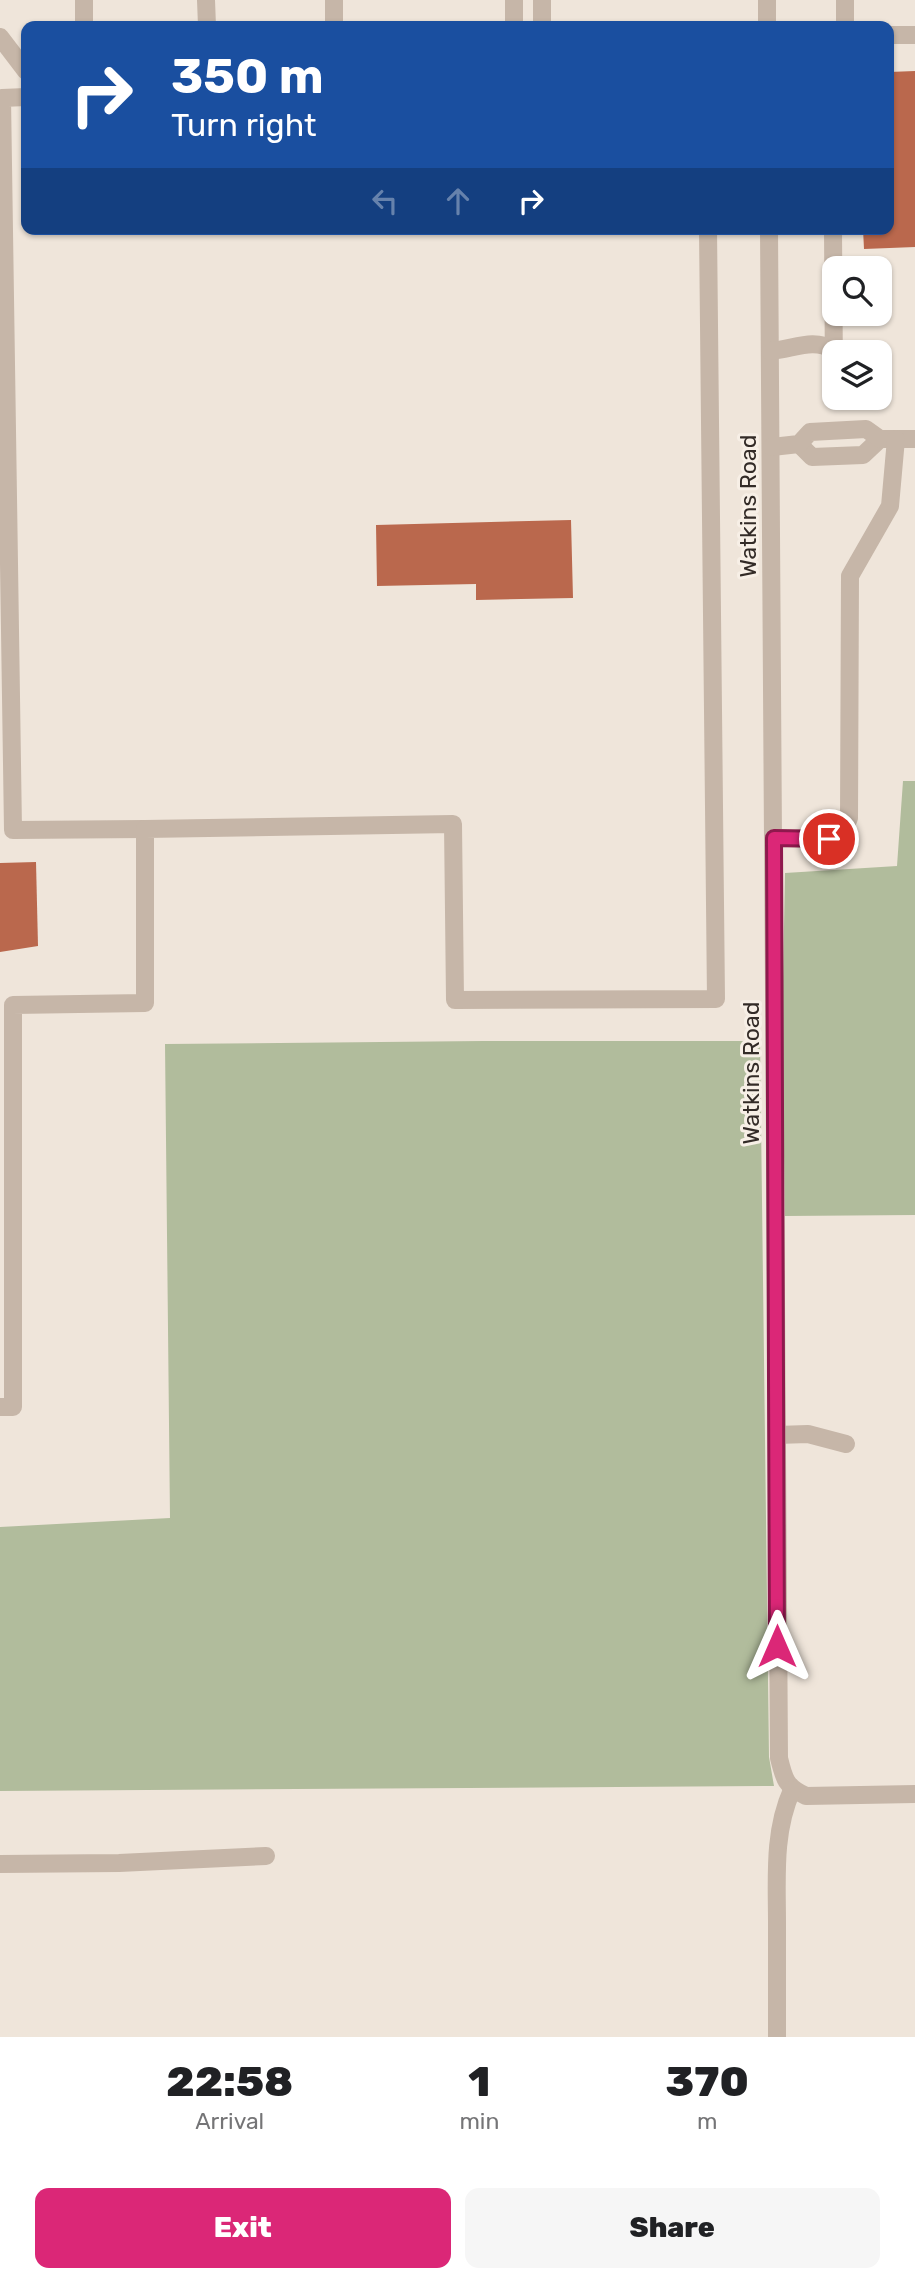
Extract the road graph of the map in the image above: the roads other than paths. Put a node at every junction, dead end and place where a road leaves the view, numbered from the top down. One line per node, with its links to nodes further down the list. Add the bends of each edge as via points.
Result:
1 (84, 0): 8 (street)
2 (206, 0): 9 (street)
3 (334, 0): 10 (street)
4 (514, 0): 11 (street)
5 (542, 0): 12 (street)
6 (767, 0): 13 (street)
7 (845, 0): 14 (street)
8 (84, 21)
9 (207, 21)
10 (334, 21)
11 (514, 21)
12 (542, 21)
13 (767, 21)
14 (845, 21)
15 (894, 35): 16 (street)
16 (915, 35)
17 (0, 37): 18 (street)
18 (21, 64)
19 (21, 97): 30 (street, via 2,98 13,830)
20 (708, 235): 30 (street, via 716,999 456,1000 453,824)
21 (769, 235): 24 (street, Watkins Road)
22 (833, 235): 23 (street)
23 (833, 340)
24 (778, 351): 25 (street); 29 (street, Watkins Road)
25 (822, 355)
26 (888, 439): 27 (street); 28 (street, via 866,429 810,432); 28 (street, via 863,455 812,457); 31 (street, via 890,506 850,576 849,818 843,832 829,839)
27 (915, 439)
28 (799, 444): 29 (street)
29 (772, 447): 31 (street, Watkins Road)
30 (145, 828): 32 (street, via 145,1003 13,1005 13,1407)
31 (774, 838): 33 (street, Watkins Road)
32 (0, 1407)
33 (777, 1435): 34 (street, via 808,1434); 35 (street, Watkins Road, via 779,1758)
34 (846, 1444)
35 (792, 1790): 36 (street, via 806,1796); 39 (street, via 780,1827 777,1867)
36 (915, 1794)
37 (266, 1856): 38 (street)
38 (0, 1864)
39 (777, 2037)

